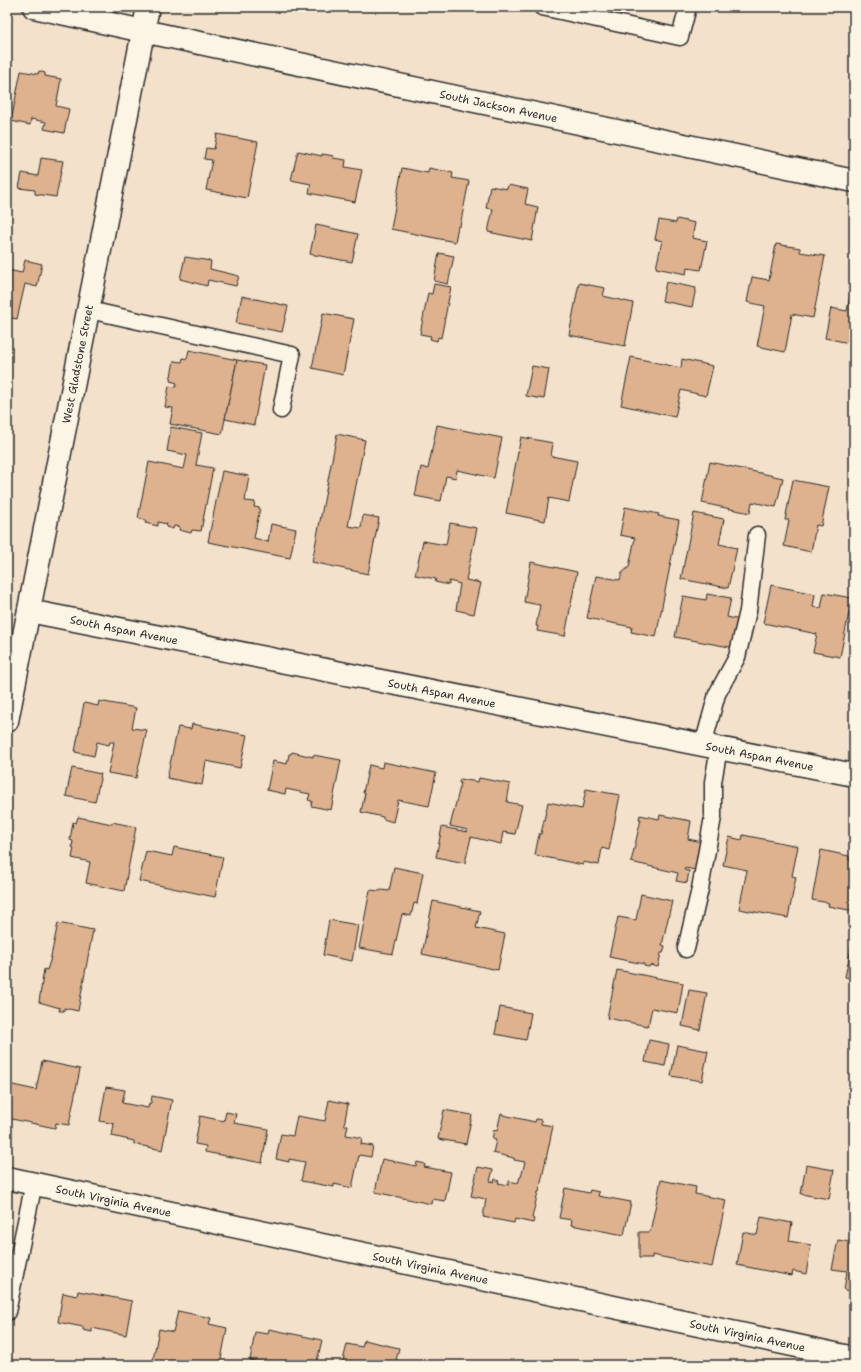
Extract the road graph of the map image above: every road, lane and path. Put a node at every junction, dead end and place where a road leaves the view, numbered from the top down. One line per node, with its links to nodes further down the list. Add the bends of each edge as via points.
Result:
1 (34, 7): 5 (street, South Jackson Avenue)
2 (148, 7): 5 (street, West Gladstone Street)
3 (542, 7): 4 (lane, via 680,37)
4 (688, 7)
5 (143, 32): 6 (street, South Jackson Avenue); 7 (street, West Gladstone Street)
6 (854, 181)
7 (89, 310): 8 (lane, via 292,355); 10 (street, West Gladstone Street)
8 (281, 410)
9 (757, 535): 12 (lane, via 748,610 737,657 717,694)
10 (29, 611): 11 (street, West Gladstone Street); 12 (street, South Aspan Avenue)
11 (7, 721)
12 (711, 747): 13 (street, South Aspan Avenue); 14 (lane, via 713,817)
13 (854, 775)
14 (686, 949)
15 (7, 1178): 16 (street, South Virginia Avenue)
16 (34, 1184): 17 (lane); 18 (street, South Virginia Avenue)
17 (7, 1312)
18 (854, 1358)

